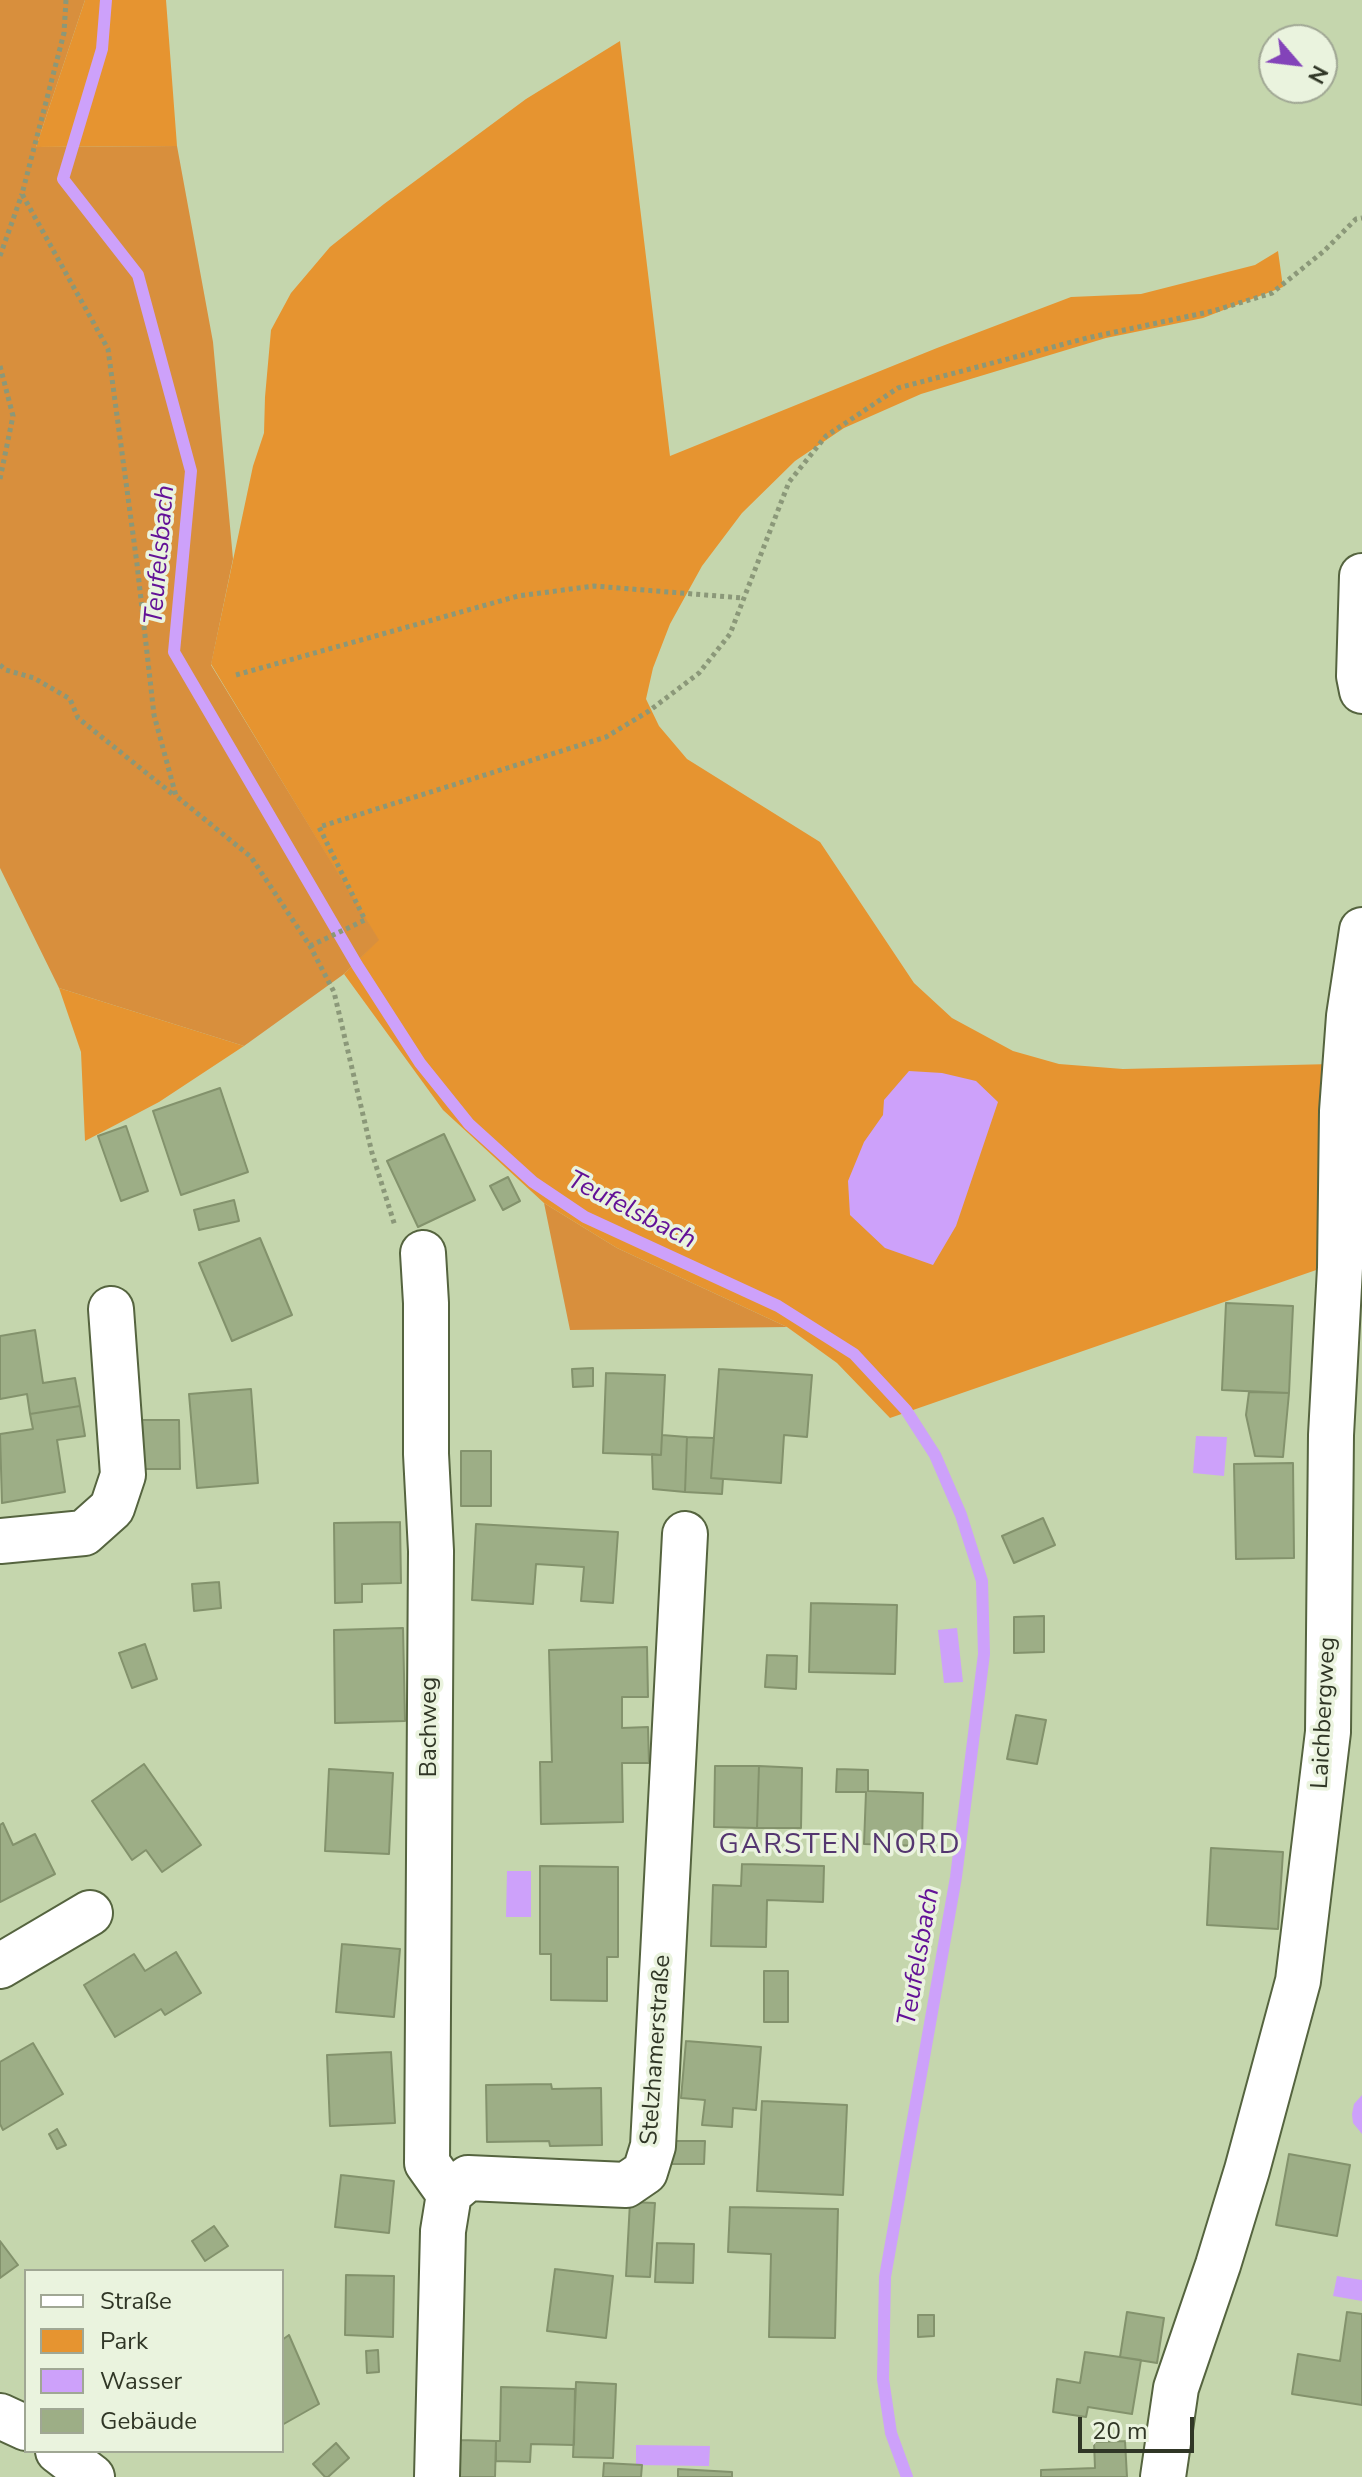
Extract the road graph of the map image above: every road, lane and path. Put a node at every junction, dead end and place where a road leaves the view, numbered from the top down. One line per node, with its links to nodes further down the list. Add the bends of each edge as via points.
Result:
1 (66, 0): 2 (path, via 64,33)
2 (22, 194): 4 (path); 12 (path, via 108,349 154,715)
3 (1362, 218): 8 (path, via 1272,293 898,388 826,436 789,482)
4 (0, 256)
5 (0, 366): 6 (path, via 13,416)
6 (0, 479)
7 (1362, 576): 11 (street)
8 (743, 598): 10 (path, via 594,586 518,596); 14 (path, via 730,634 699,673 606,737 319,827 365,920)
9 (0, 665): 12 (path, via 70,699 78,718)
10 (236, 675)
11 (1362, 691)
12 (176, 796): 14 (path, via 251,857)
13 (1362, 930): 27 (street, Laichbergweg, via 1342,1111 1328,1732 1298,1981 1247,2170 1176,2388)
14 (310, 946): 15 (path, via 334,992 372,1153 401,1246)
15 (423, 1253): 21 (street, Bachweg, via 431,1551 427,2163)
16 (111, 1309): 18 (street, via 123,1475 112,1508 84,1533)
17 (685, 1534): 21 (street, Stelzhamerstraße, via 653,2146 645,2172 626,2185 468,2178)
18 (0, 1541)
19 (90, 1913): 20 (street)
20 (0, 1966)
21 (449, 2194): 26 (street, via 443,2231)
22 (0, 2416): 23 (street)
23 (24, 2427)
24 (61, 2453): 25 (street)
25 (92, 2477)
26 (437, 2477)
27 (1163, 2477)

